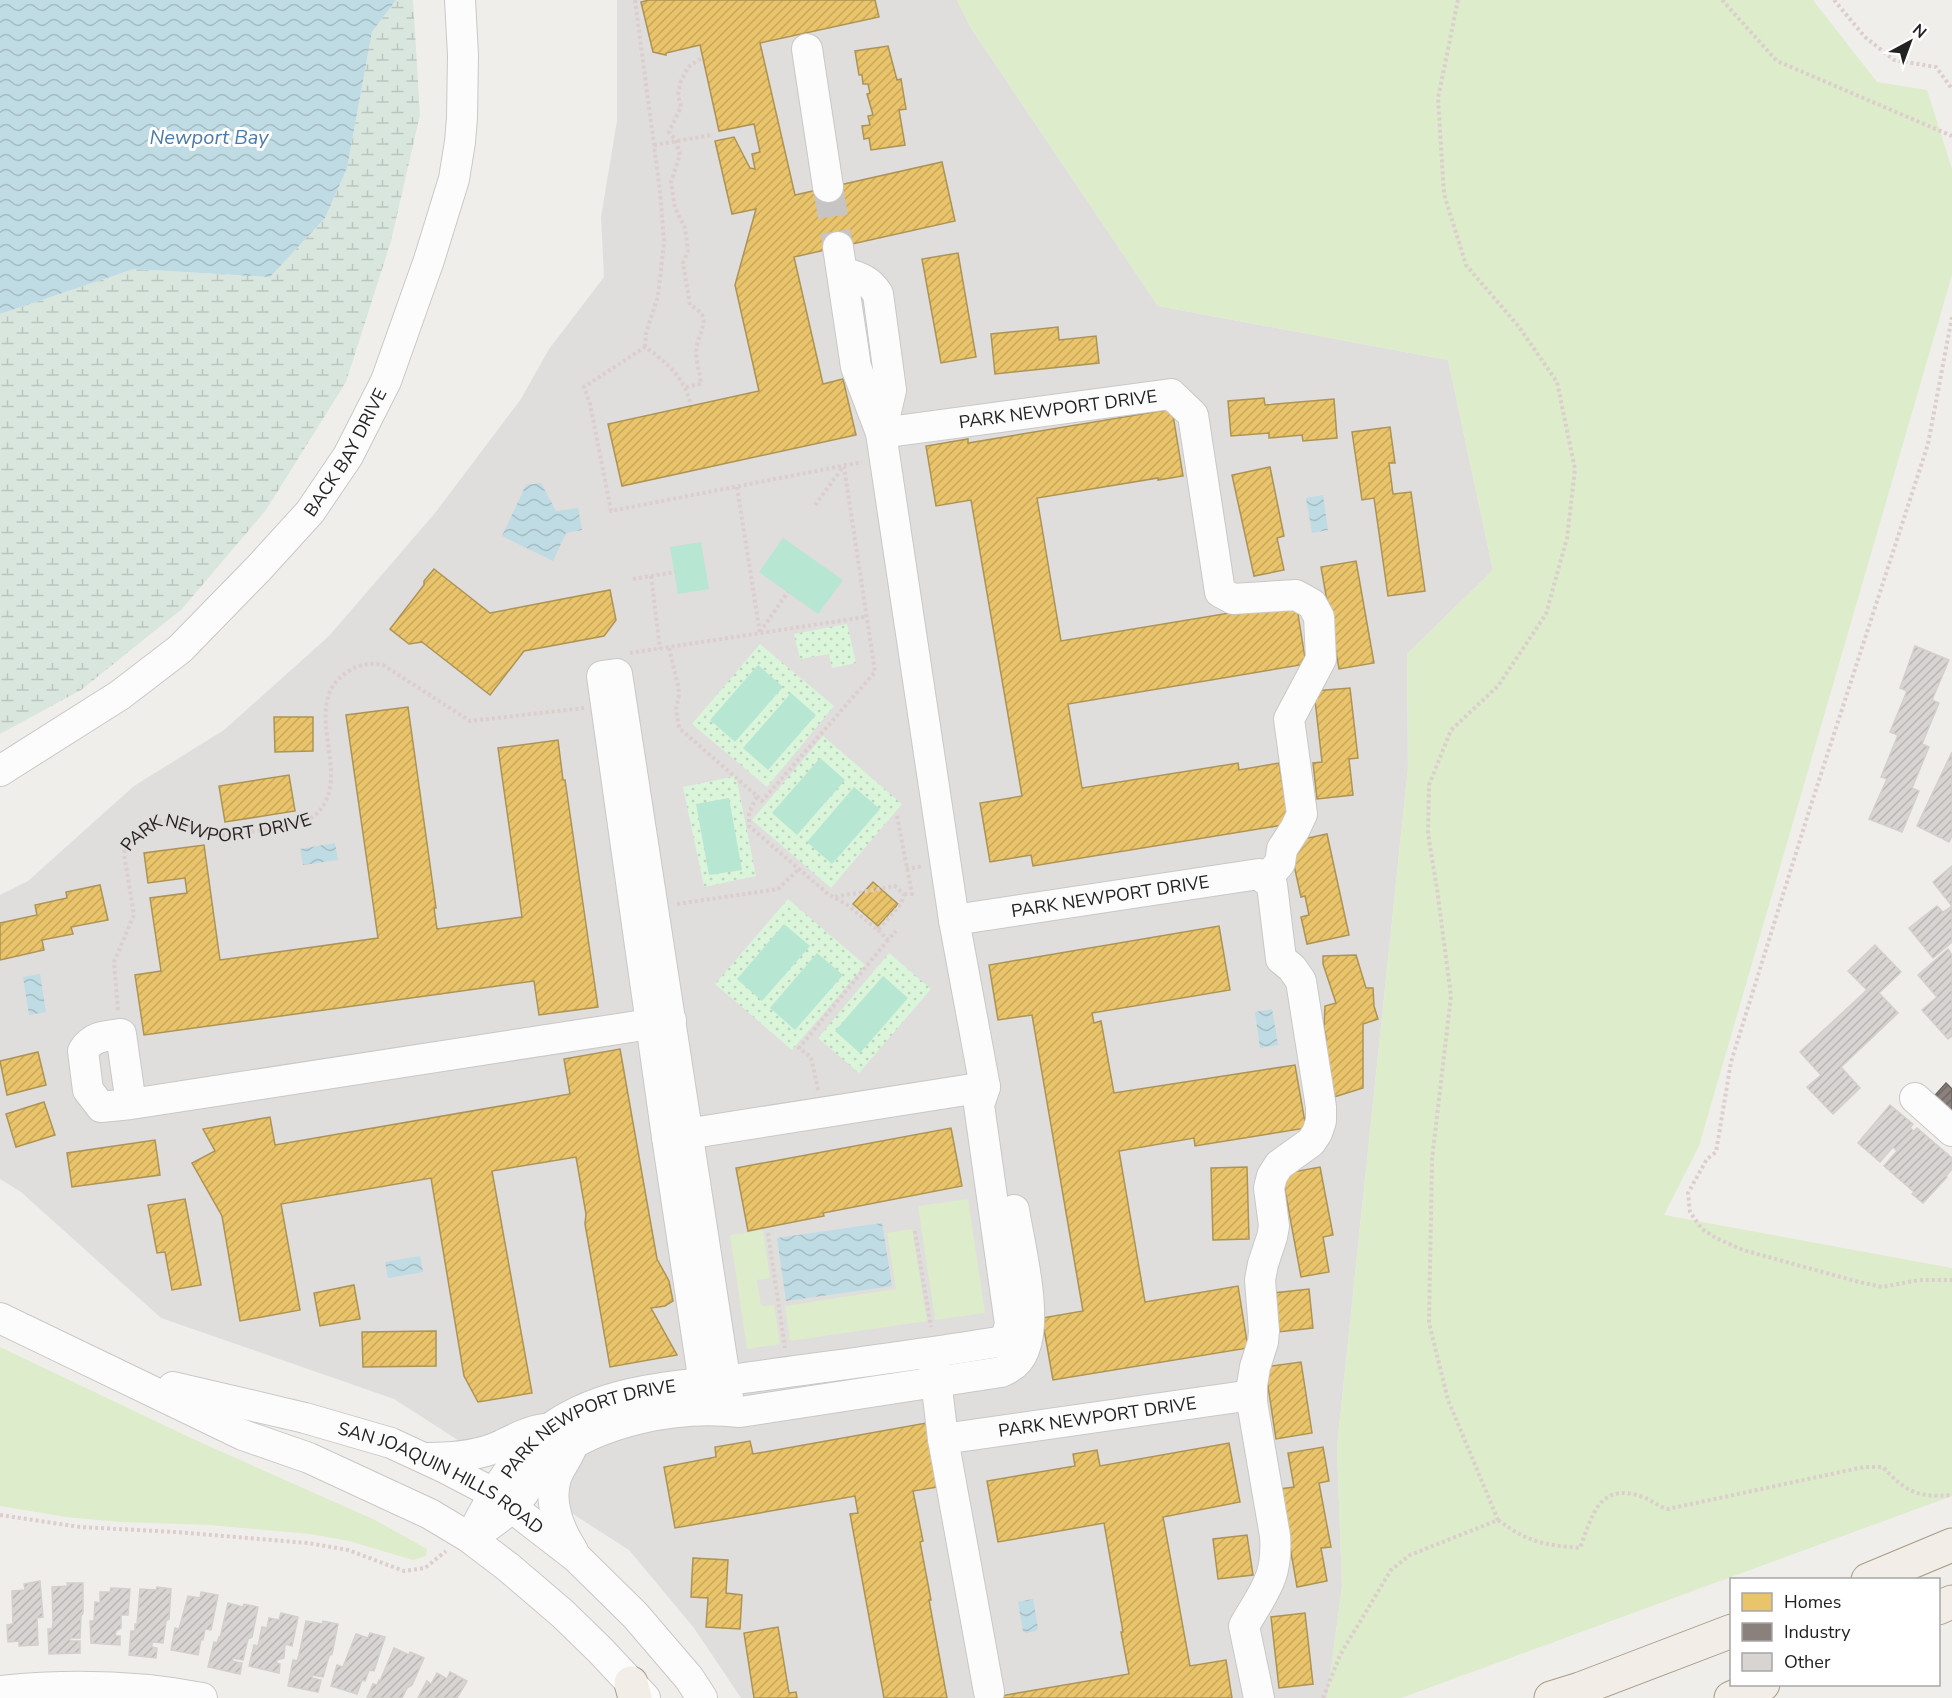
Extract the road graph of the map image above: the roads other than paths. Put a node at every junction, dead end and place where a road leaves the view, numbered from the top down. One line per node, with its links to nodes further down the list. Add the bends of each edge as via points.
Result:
1 (460, 0): 7 (street, BACK BAY DRIVE, via 462,118 454,179 386,381 348,456 310,512 180,649 120,695)
2 (807, 50): 3 (street)
3 (828, 187)
4 (840, 260): 5 (street, via 856,367)
5 (881, 433): 8 (street, PARK NEWPORT DRIVE, via 1172,393 1186,406 1193,415 1220,592 1233,599 1296,595 1312,603 1319,617 1321,659 1288,719 1302,814 1282,849 1280,863); 9 (street)
6 (606, 705): 10 (street, PARK NEWPORT DRIVE, via 602,676 617,674)
7 (0, 771)
8 (1266, 879): 9 (street, PARK NEWPORT DRIVE, via 1259,874); 21 (street, via 1272,885 1281,959 1301,981 1321,1107 1317,1133 1311,1142 1279,1165 1269,1188 1274,1226 1260,1280 1264,1330)
9 (954, 920): 11 (street)
10 (661, 1022): 13 (street); 15 (street, PARK NEWPORT DRIVE)
11 (985, 1087): 15 (street); 18 (street, via 979,1105)
12 (1915, 1098): 14 (street)
13 (131, 1104): 13 (street, via 101,1107 88,1090 83,1051 101,1036 121,1034)
14 (1952, 1131)
15 (677, 1136): 22 (street, PARK NEWPORT DRIVE)
16 (0, 1318): 19 (street, SAN JOAQUIN HILLS ROAD)
17 (932, 1340): 18 (street, PARK NEWPORT DRIVE); 20 (street); 22 (street, PARK NEWPORT DRIVE)
18 (1015, 1345): 20 (street, PARK NEWPORT DRIVE, via 1012,1368)
19 (112, 1372): 25 (street, SAN JOAQUIN HILLS ROAD, via 305,1418 390,1443); 27 (street, SAN JOAQUIN HILLS ROAD, via 243,1435 309,1458 388,1494)
20 (936, 1382): 22 (street, PARK NEWPORT DRIVE, via 743,1412); 24 (street)
21 (1252, 1395): 24 (street, PARK NEWPORT DRIVE); 38 (street, via 1276,1558 1273,1574 1244,1626)
22 (717, 1396): 23 (street, PARK NEWPORT DRIVE, via 658,1389 607,1399 575,1413)
23 (562, 1436): 25 (street, via 525,1434 476,1454); 26 (street, PARK NEWPORT DRIVE, via 528,1450); 29 (street, via 554,1503 562,1534)
24 (943, 1439): 34 (street)
25 (423, 1458): 26 (street, SAN JOAQUIN HILLS ROAD)
26 (503, 1500): 27 (street, PARK NEWPORT DRIVE); 29 (street, SAN JOAQUIN HILLS ROAD)
27 (470, 1538): 35 (street, SAN JOAQUIN HILLS ROAD, via 563,1614)
28 (1952, 1545): 30 (main road)
29 (576, 1557): 37 (street, SAN JOAQUIN HILLS ROAD, via 635,1615)
30 (1873, 1578)
31 (1730, 1631): 39 (main road)
32 (1758, 1686): 40 (main road)
33 (0, 1691): 36 (street, via 120,1686)
34 (989, 1692)
35 (637, 1693)
36 (202, 1698)
37 (702, 1698)
38 (1259, 1698)
39 (1551, 1698)
40 (1731, 1698)

